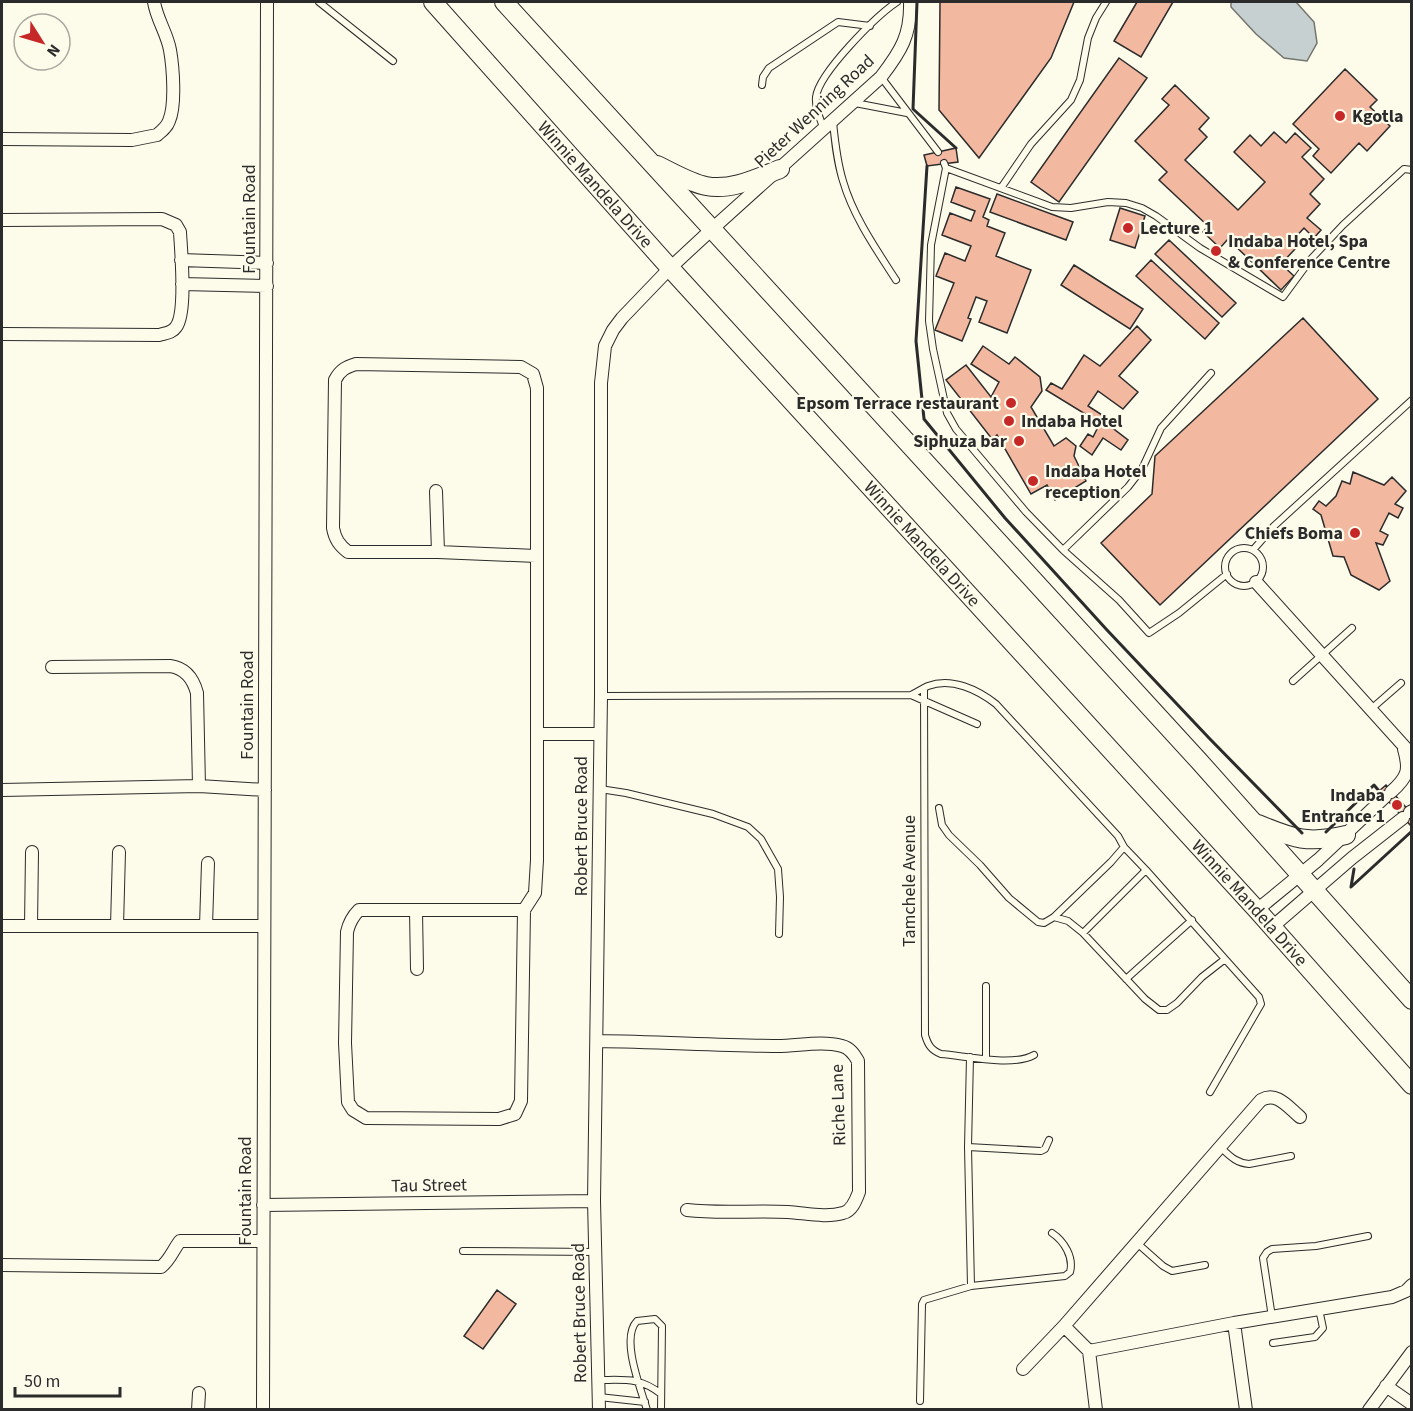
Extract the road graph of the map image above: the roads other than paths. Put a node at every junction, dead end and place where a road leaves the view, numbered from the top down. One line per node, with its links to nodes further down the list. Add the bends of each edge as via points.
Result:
1 (154, 2): 16 (street, via 170,49 172,75 170,119 158,135 132,140)
2 (267, 2): 25 (street, Fountain Road)
3 (319, 2): 10 (lane)
4 (433, 2): 26 (main road, Winnie Mandela Drive)
5 (504, 2): 18 (main road)
6 (897, 2): 9 (lane)
7 (910, 2): 11 (street, Pieter Wenning Road, via 906,36)
8 (1106, 2): 21 (lane, via 1088,39 1080,80 1071,100 1031,144)
9 (870, 26): 12 (lane, via 842,21 833,25 770,68); 15 (lane, via 819,85 818,114)
10 (393, 62)
11 (882, 77): 13 (street, Pieter Wenning Road); 14 (lane)
12 (762, 85)
13 (852, 103): 14 (lane); 15 (street, Pieter Wenning Road)
14 (907, 113): 17 (lane)
15 (828, 125): 19 (street, Pieter Wenning Road); 27 (lane, via 847,193)
16 (2, 139)
17 (938, 152)
18 (650, 162): 19 (main road, via 706,186 746,183); 23 (main road)
19 (780, 169): 23 (street, Pieter Wenning Road)
20 (1412, 170): 21 (lane, via 1404,169 1343,225 1283,297 1142,208 1108,202 1052,207)
21 (1001, 188): 34 (lane, via 945,166 931,245 929,321 933,349 947,413 956,429)
22 (2, 220): 24 (street, via 162,219 176,225 180,232)
23 (711, 230): 26 (street, Pieter Wenning Road); 60 (main road)
24 (181, 260): 25 (street); 28 (street)
25 (267, 263): 29 (street, Fountain Road)
26 (670, 268): 47 (street, Robert Bruce Road, via 622,318 605,346 601,394); 70 (main road, Winnie Mandela Drive)
27 (896, 280)
28 (182, 284): 29 (street); 30 (street, via 181,315 170,332)
29 (267, 286): 57 (street, Fountain Road)
30 (2, 334)
31 (1210, 373): 34 (lane, via 1161,428 1142,469 1128,487)
32 (1412, 400): 35 (lane, via 1274,526)
33 (436, 490): 36 (street)
34 (1063, 550): 38 (lane, via 1149,633)
35 (1253, 550): 38 (lane, via 1231,553 1226,563); 39 (lane, via 1263,565)
36 (438, 552): 37 (street); 37 (street, via 348,552 338,542 333,528 336,380 343,368 356,364 521,367 533,374 537,388)
37 (536, 556): 51 (street)
38 (1227, 574): 39 (lane, via 1239,586)
39 (1256, 582): 41 (street)
40 (1352, 628): 41 (lane)
41 (1321, 656): 43 (lane); 49 (street)
42 (52, 667): 54 (street, via 170,666 185,671 197,693)
43 (1293, 681)
44 (1401, 682): 49 (lane)
45 (924, 688): 46 (lane); 48 (lane, Tamchele Avenue); 62 (lane, via 961,685 981,692 1118,836)
46 (911, 695): 47 (lane); 48 (lane)
47 (601, 696): 52 (street, Robert Bruce Road)
48 (924, 701): 50 (lane); 89 (lane, Tamchele Avenue, via 924,1035 933,1051)
49 (1370, 710): 53 (street)
50 (977, 724)
51 (538, 734): 52 (street); 69 (street, via 535,892)
52 (600, 734): 55 (street, Robert Bruce Road)
53 (1408, 752): 61 (street, via 1405,779)
54 (199, 786): 56 (street); 57 (street)
55 (599, 789): 81 (lane, via 713,814 748,827 761,839 778,869); 87 (street, Robert Bruce Road)
56 (2, 790)
57 (265, 790): 78 (street, Fountain Road)
58 (939, 808): 72 (lane, via 942,825 949,835 1009,898 1038,922)
59 (1408, 813): 68 (street)
60 (1254, 823): 61 (main road, via 1311,840); 67 (main road)
61 (1346, 835): 67 (street)
62 (1124, 847): 66 (lane); 72 (lane)
63 (32, 852): 75 (street)
64 (119, 852): 76 (street)
65 (208, 863): 77 (street)
66 (1146, 870): 73 (lane); 80 (lane)
67 (1301, 875): 68 (main road); 70 (street)
68 (1315, 891): 79 (street); 86 (main road)
69 (524, 910): 71 (street); 71 (street, via 522,1101 515,1114 499,1119 366,1118 348,1102 348,924 359,910)
70 (1257, 910): 79 (main road, Winnie Mandela Drive)
71 (416, 911): 83 (street)
72 (1054, 917): 80 (lane, via 1068,921)
73 (1192, 920): 82 (lane); 84 (lane)
74 (2, 926): 75 (street)
75 (31, 926): 76 (street)
76 (117, 926): 77 (street)
77 (206, 926): 78 (street)
78 (263, 926): 99 (street, Fountain Road)
79 (1272, 928): 91 (main road, Winnie Mandela Drive)
80 (1083, 933): 84 (lane)
81 (779, 934)
82 (1225, 959): 84 (lane, via 1167,1010 1159,1010); 92 (lane, via 1261,1004)
83 (417, 969)
84 (1126, 979)
85 (986, 986): 90 (lane)
86 (1412, 999)
87 (598, 1041): 98 (street, Robert Bruce Road); 100 (street, Riche Lane, via 830,1045 842,1046 855,1055 859,1192 852,1207 844,1214 811,1215)
88 (1034, 1055): 90 (lane, via 1008,1061)
89 (970, 1057): 90 (lane); 95 (lane)
90 (986, 1058)
91 (1412, 1085)
92 (1210, 1092)
93 (1300, 1117): 96 (street, via 1280,1100 1268,1096)
94 (1049, 1140): 95 (lane, via 1041,1151)
95 (968, 1147): 110 (lane)
96 (1220, 1147): 97 (lane, via 1242,1164); 104 (street)
97 (1291, 1156)
98 (594, 1201): 99 (street, Tau Street); 106 (street, Robert Bruce Road)
99 (263, 1206): 103 (street, Fountain Road)
100 (687, 1210)
101 (1052, 1233): 110 (lane, via 1067,1249 1072,1265 1068,1274)
102 (1368, 1236): 112 (lane, via 1267,1252 1263,1258)
103 (263, 1241): 108 (street, Fountain Road, via 180,1241 161,1267); 129 (street, Fountain Road)
104 (1137, 1243): 107 (lane, via 1172,1271); 114 (street)
105 (463, 1251): 106 (lane)
106 (596, 1252): 119 (street, Robert Bruce Road)
107 (1204, 1264)
108 (2, 1265)
109 (1412, 1285): 111 (street, via 1392,1297)
110 (971, 1286): 124 (lane, via 927,1298 922,1304)
111 (1319, 1309): 112 (street); 115 (lane, via 1323,1328 1315,1337)
112 (1272, 1317): 113 (street)
113 (1234, 1323): 116 (street); 132 (street)
114 (1064, 1326): 116 (street); 118 (street)
115 (1273, 1343)
116 (1089, 1351): 131 (street)
117 (1412, 1352): 121 (street)
118 (1023, 1369)
119 (599, 1380): 120 (lane); 125 (street, Robert Bruce Road)
120 (639, 1381): 123 (lane); 123 (lane, via 632,1356 632,1328 640,1320 655,1319 662,1326); 127 (lane)
121 (1386, 1386): 126 (street); 133 (street)
122 (199, 1393): 128 (street)
123 (661, 1394): 130 (lane)
124 (920, 1401)
125 (599, 1403): 127 (lane)
126 (1412, 1404)
127 (646, 1406)
128 (198, 1410)
129 (263, 1410)
130 (661, 1410)
131 (1096, 1410)
132 (1246, 1410)
133 (1369, 1410)

